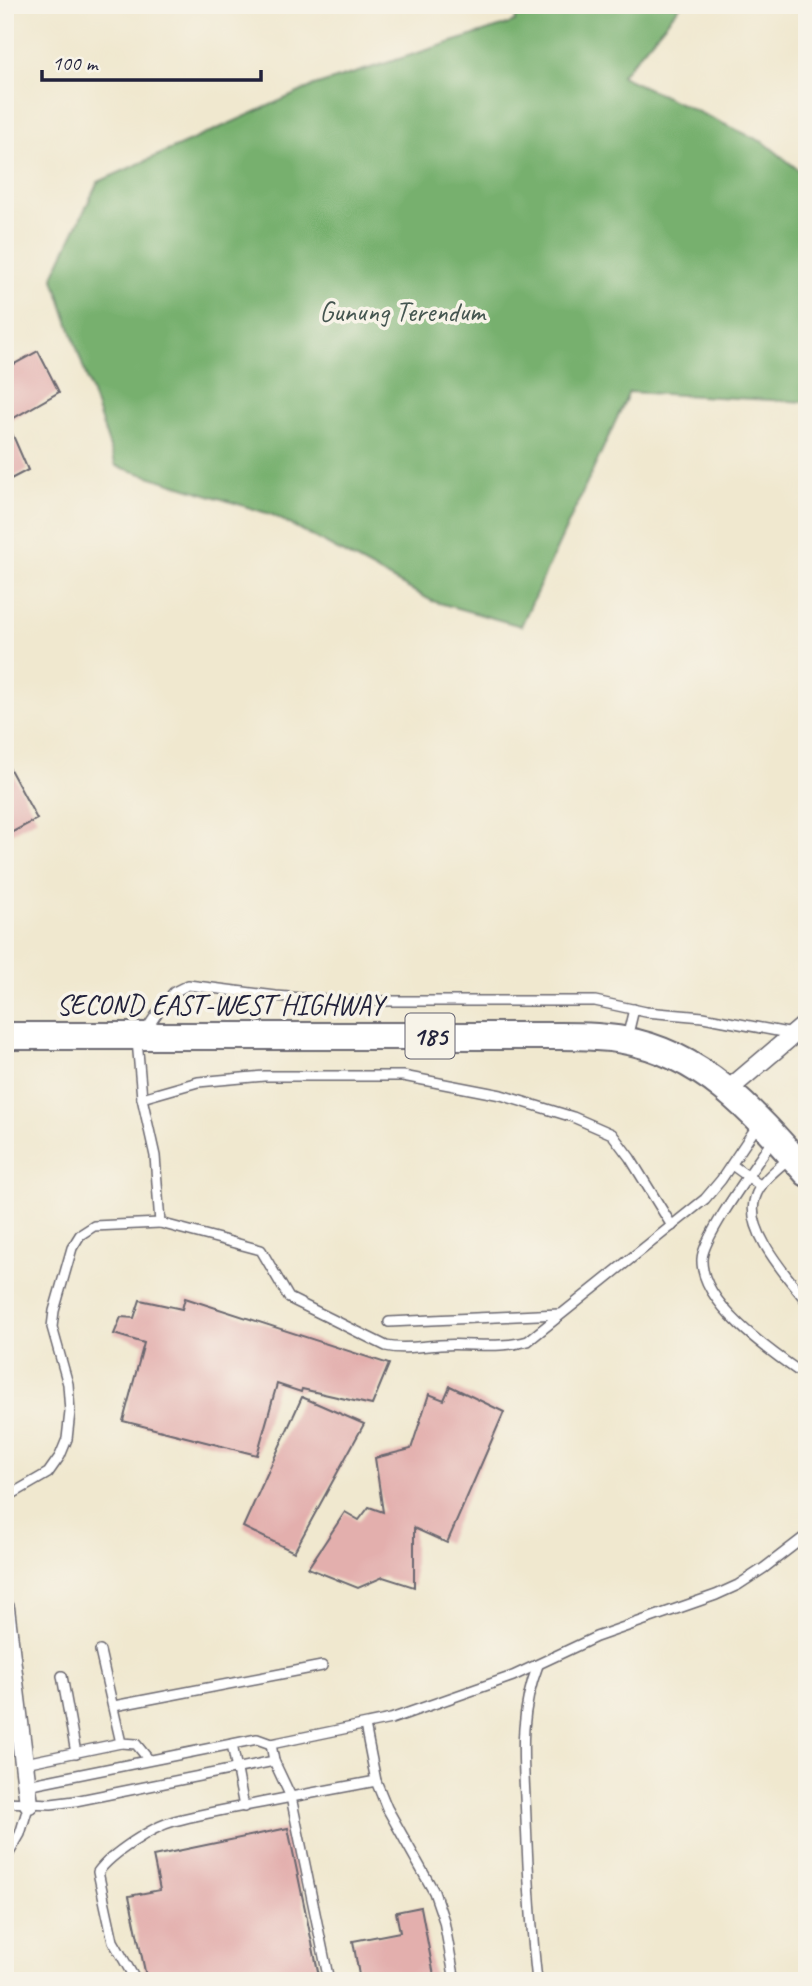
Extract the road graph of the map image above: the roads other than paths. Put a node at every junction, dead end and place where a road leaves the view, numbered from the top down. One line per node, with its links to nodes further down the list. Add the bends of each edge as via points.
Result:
1 (634, 1009): 2 (lane); 3 (lane, via 595,1001 340,1001 188,985 174,992); 5 (lane)
2 (800, 1029): 6 (street)
3 (140, 1035): 4 (main road, SECOND EAST-WEST HIGHWAY / 185); 5 (main road, SECOND EAST-WEST HIGHWAY / 185, via 579,1036); 7 (lane)
4 (5, 1036)
5 (626, 1040): 6 (main road, SECOND EAST-WEST HIGHWAY / 185, via 687,1061)
6 (728, 1090): 8 (main road, SECOND EAST-WEST HIGHWAY / 185)
7 (142, 1098): 12 (lane, via 155,1156); 13 (lane, via 198,1082 264,1076 402,1076 501,1095 573,1116 612,1134)
8 (783, 1147): 9 (lane); 10 (lane); 11 (lane)
9 (732, 1165): 10 (lane); 13 (lane, via 705,1199)
10 (748, 1177): 11 (lane); 17 (lane, via 710,1236 702,1259 704,1272 719,1300 752,1337)
11 (761, 1186): 14 (lane, via 752,1211 755,1225)
12 (160, 1223): 15 (lane, via 261,1250 289,1298 397,1349 516,1344 528,1340); 18 (lane, via 94,1226 80,1235 72,1248 52,1327 68,1384 68,1439 48,1473)
13 (672, 1226): 15 (lane)
14 (807, 1302)
15 (559, 1314): 16 (lane)
16 (389, 1322)
17 (807, 1377)
18 (5, 1497)
19 (807, 1535): 22 (lane, via 738,1585 596,1637)
20 (5, 1608): 33 (street)
21 (100, 1651): 25 (lane)
22 (538, 1665): 26 (lane); 45 (lane, via 528,1690 523,1724)
23 (322, 1666): 25 (lane)
24 (62, 1676): 30 (lane)
25 (114, 1706): 27 (lane)
26 (365, 1725): 29 (lane); 35 (lane)
27 (121, 1743): 30 (lane); 31 (lane, via 136,1744)
28 (232, 1744): 29 (lane, via 257,1739); 31 (lane); 34 (lane)
29 (271, 1744): 32 (lane)
30 (76, 1754): 33 (lane)
31 (149, 1760): 36 (lane)
32 (274, 1761): 34 (lane); 37 (lane)
33 (24, 1763): 36 (street)
34 (237, 1769): 39 (lane, via 75,1801); 40 (lane)
35 (376, 1781): 37 (lane); 44 (lane, via 434,1892)
36 (27, 1785): 39 (street)
37 (291, 1797): 40 (lane); 43 (lane)
38 (5, 1802): 39 (lane)
39 (29, 1804): 41 (lane, via 20,1834)
40 (244, 1807): 42 (lane, via 170,1822 116,1852 98,1872 113,1941)
41 (5, 1860)
42 (136, 1981)
43 (329, 1981)
44 (455, 1981)
45 (537, 1981)

